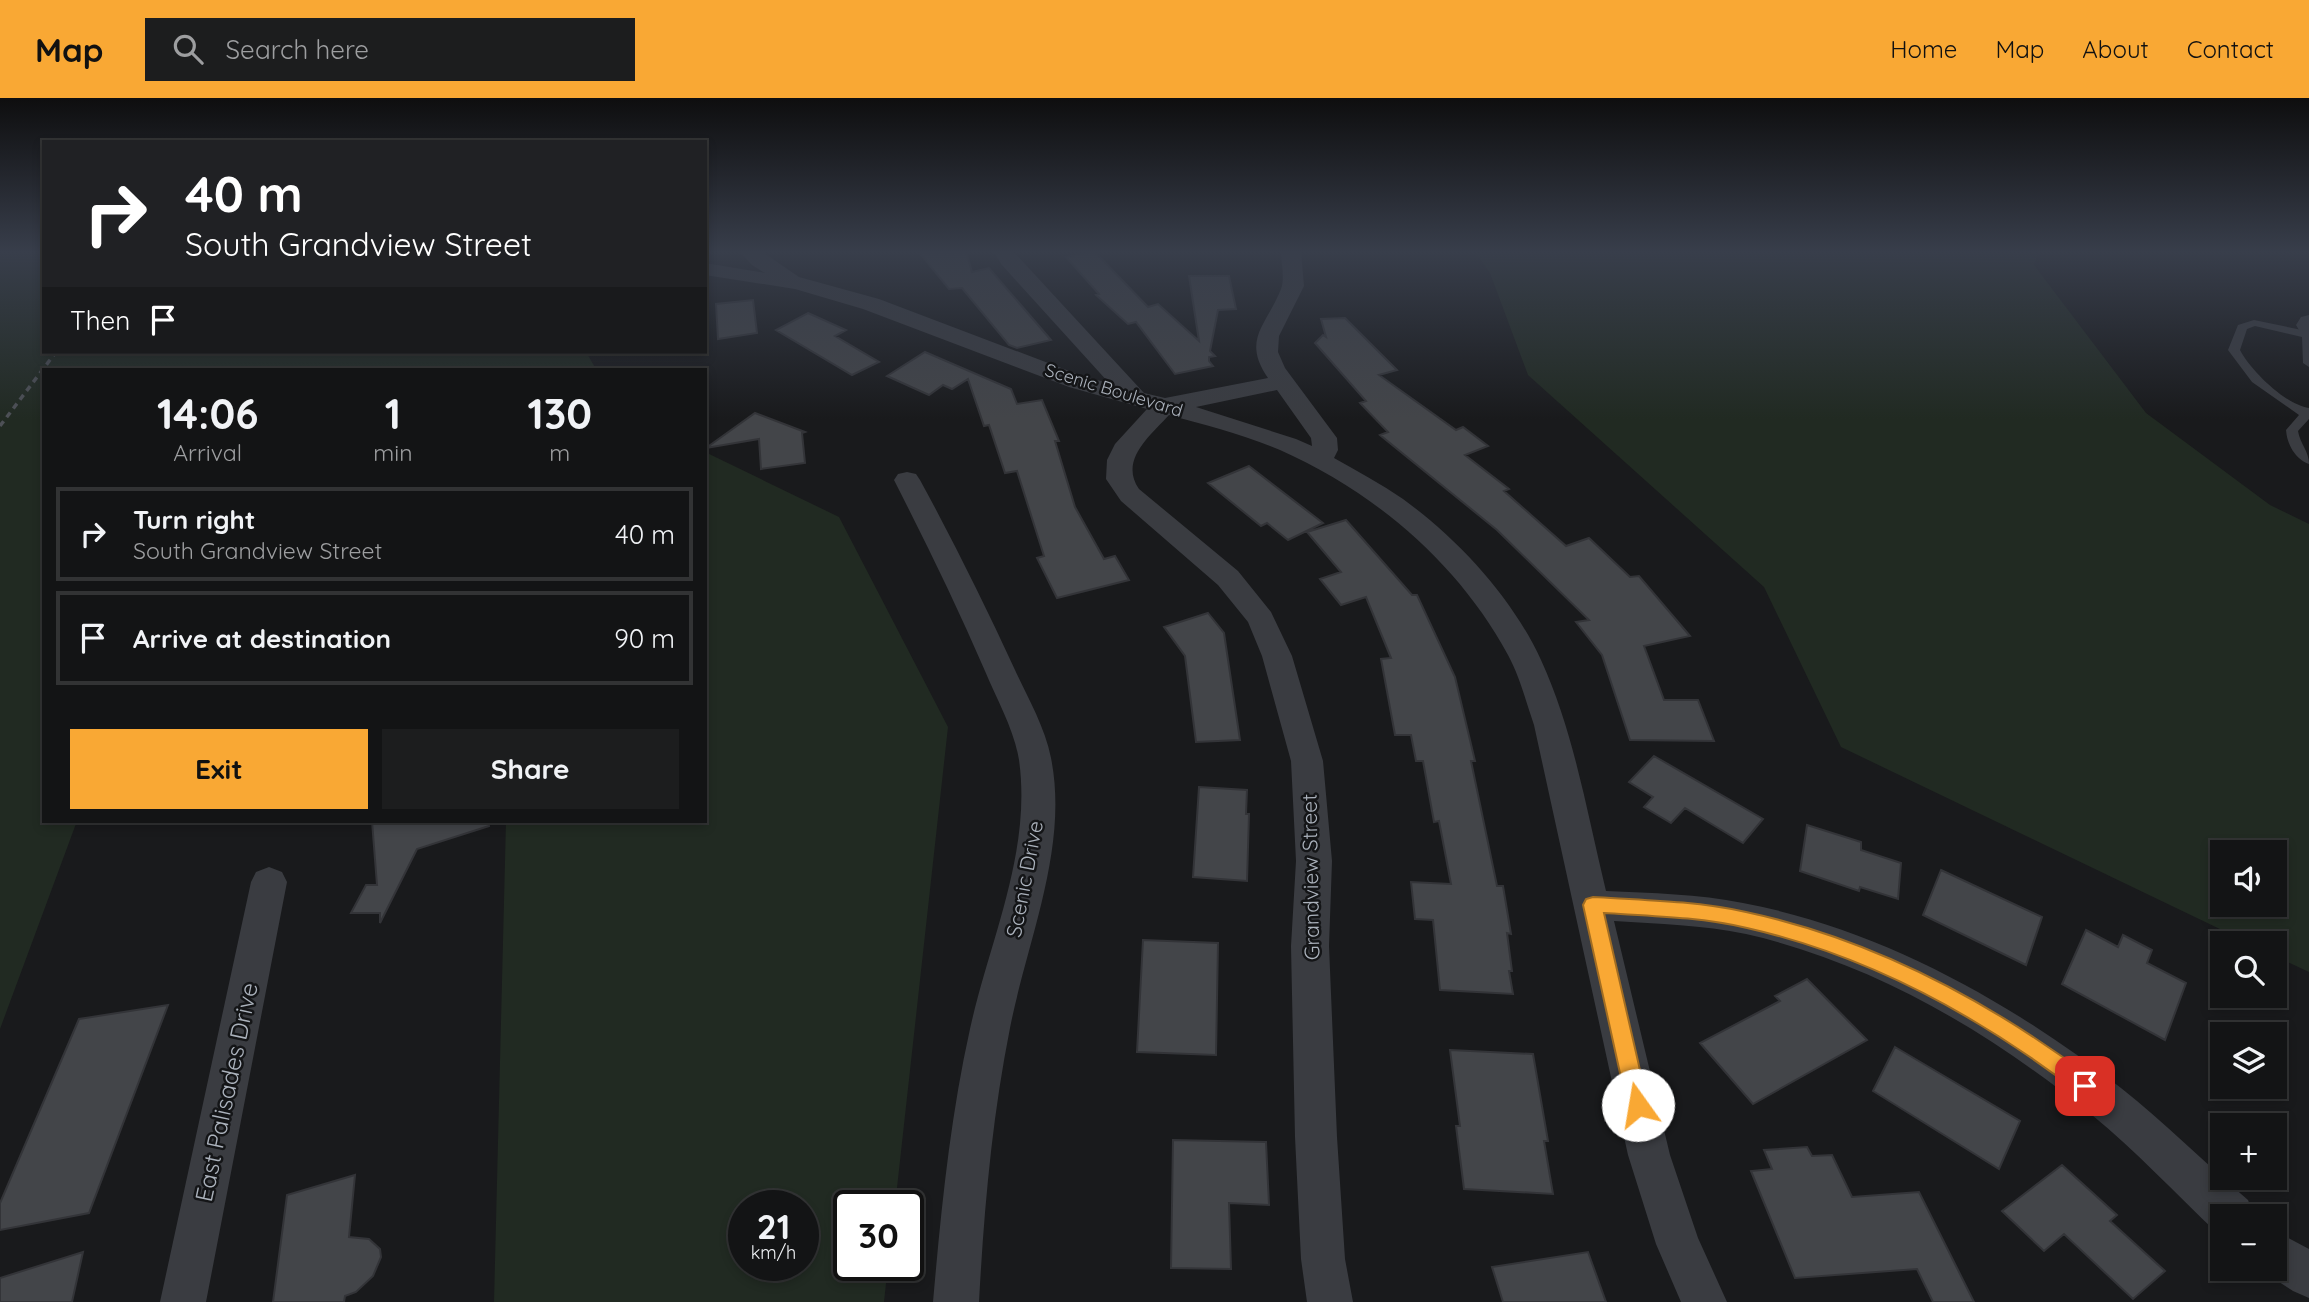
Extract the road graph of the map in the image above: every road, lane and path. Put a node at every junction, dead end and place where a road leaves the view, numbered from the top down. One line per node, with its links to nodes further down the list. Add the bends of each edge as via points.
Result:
1 (879, 307): 7 (street, Scenic Boulevard, via 1108,393)
2 (1055, 307): 7 (street)
3 (1283, 307): 6 (street, via 1266,352)
4 (2308, 327): 5 (lane); 8 (lane, via 2254,323 2242,327 2234,350 2258,382)
5 (2309, 363)
6 (1284, 382): 7 (street); 9 (street, via 1324,438)
7 (1149, 401): 9 (street, Scenic Boulevard, via 1287,444); 19 (street, Grandview Street, via 1120,460 1119,479 1130,495 1228,579 1261,619 1277,656 1307,761 1314,861 1310,946 1316,1137 1323,1259)
8 (2308, 414): 10 (lane, via 2292,430 2292,439)
9 (1320, 460): 13 (street, Scenic Boulevard, via 1393,505 1445,549 1502,618 1524,658 1550,724)
10 (2309, 460)
11 (907, 480): 18 (street, Scenic Drive, via 964,588 1027,734 1038,795 1023,901 990,1028 969,1157)
12 (270, 882): 17 (street, East Palisades Drive)
13 (1593, 905): 14 (street, via 1689,910 1745,919 1864,956 1924,982 2065,1070 2136,1126); 20 (street, Scenic Boulevard, via 1649,1155 1678,1244)
14 (2219, 1204)
15 (2287, 1261): 16 (street)
16 (2309, 1275)
17 (183, 1302)
18 (956, 1302)
19 (1331, 1302)
20 (1704, 1302)

